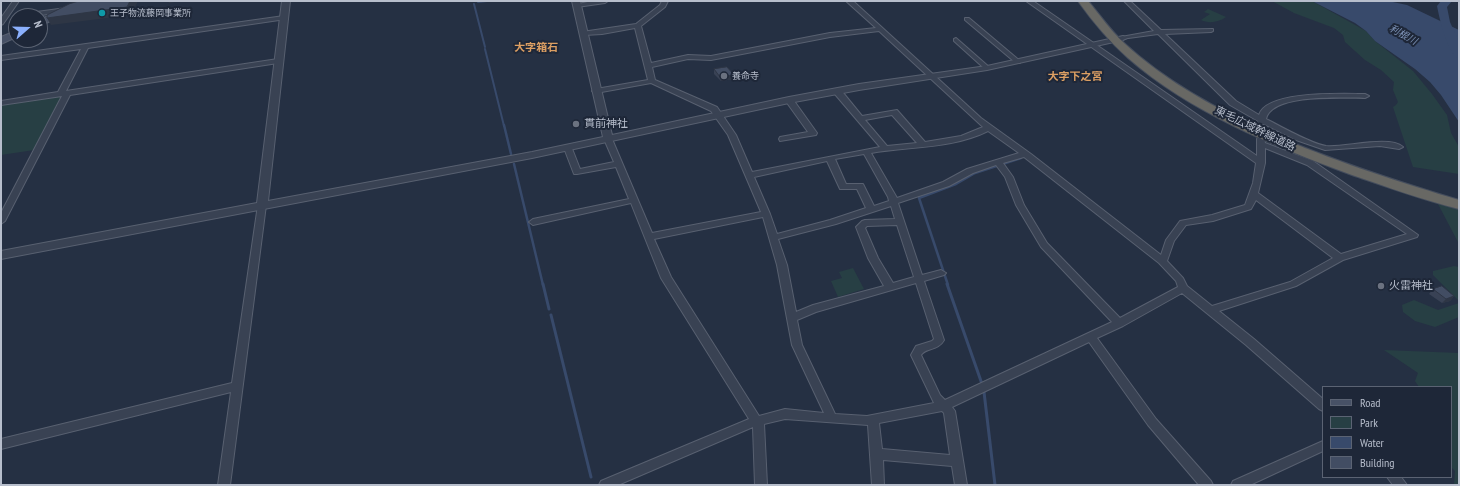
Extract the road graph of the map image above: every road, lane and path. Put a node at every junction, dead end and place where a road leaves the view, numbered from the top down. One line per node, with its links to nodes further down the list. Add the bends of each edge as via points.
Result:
1 (16, 1): 17 (street)
2 (87, 1): 12 (main road)
3 (286, 1): 14 (street)
4 (605, 1): 11 (street)
5 (665, 1): 18 (street, via 663,6)
6 (849, 1): 19 (street)
7 (1029, 1): 25 (street)
8 (1083, 1): 23 (highway, 東毛広域幹線道路)
9 (1091, 1): 23 (highway, 東毛広域幹線道路)
10 (1126, 1): 21 (street)
11 (576, 3): 22 (street)
12 (69, 10): 13 (street); 15 (main road)
13 (48, 13)
14 (284, 18): 26 (street); 28 (street)
15 (48, 19)
16 (967, 19): 29 (street)
17 (2, 20)
18 (638, 26): 22 (street); 30 (street)
19 (880, 29): 30 (street, via 830,35 711,58 688,57); 32 (street)
20 (1211, 30): 21 (street)
21 (1159, 32): 23 (street); 42 (street, via 1233,103)
22 (584, 33): 34 (street)
23 (1119, 39): 25 (street); 57 (highway, 東毛広域幹線道路, via 1135,58 1172,85 1248,127 1306,153)
24 (956, 40): 31 (street)
25 (1092, 45): 29 (street); 54 (street)
26 (86, 46): 27 (street); 36 (street)
27 (1, 58)
28 (278, 61): 36 (street); 63 (street)
29 (1018, 62): 31 (street)
30 (648, 66): 33 (street)
31 (987, 68): 32 (street)
32 (932, 76): 35 (street); 43 (street, via 965,110)
33 (652, 81): 34 (street); 40 (street, via 711,107)
34 (596, 91): 44 (street)
35 (837, 91): 38 (street); 41 (street)
36 (64, 93): 39 (street); 66 (street)
37 (1365, 96): 42 (street, via 1288,99 1268,107 1263,112)
38 (789, 100): 40 (street); 45 (street, via 813,133)
39 (1, 103)
40 (718, 114): 44 (street); 56 (street, via 732,135)
41 (860, 119): 46 (street, via 894,112); 49 (street)
42 (1261, 121): 47 (street, via 1325,148 1380,144)
43 (987, 128): 46 (street, via 959,140); 51 (street)
44 (608, 139): 48 (street); 55 (street)
45 (783, 139)
46 (923, 144): 49 (street)
47 (1399, 147)
48 (568, 148): 55 (street, via 576,172); 63 (street)
49 (885, 148): 50 (street)
50 (867, 152): 52 (street); 61 (street)
51 (1025, 154): 53 (street); 73 (street)
52 (830, 158): 56 (street); 64 (street, via 843,187 860,186)
53 (998, 162): 61 (street, via 964,173 946,184); 80 (street, via 1009,177 1020,205 1044,245)
54 (1261, 163): 58 (street); 72 (street, via 1261,142 1310,163 1414,235)
55 (618, 164): 60 (street)
56 (750, 175): 65 (street)
57 (1425, 192): 59 (highway, 東毛広域幹線道路); 62 (highway, 東毛広域幹線道路)
58 (1255, 195): 72 (street); 73 (street, via 1248,207 1213,218 1183,223 1170,240)
59 (1459, 199)
60 (634, 200): 67 (street); 69 (street)
61 (893, 202): 64 (street); 68 (street)
62 (1459, 204)
63 (262, 205): 71 (street); 82 (street)
64 (871, 209): 70 (street)
65 (766, 214): 69 (street); 70 (street)
66 (1, 221)
67 (533, 222)
68 (899, 222): 75 (street); 76 (street, via 865,223 860,227 873,258)
69 (649, 237): 87 (street, via 670,286)
70 (774, 237): 79 (street)
71 (1, 255)
72 (1340, 258): 78 (street, via 1294,284)
73 (1162, 261): 77 (street, via 1180,280)
74 (941, 273): 75 (street)
75 (918, 279): 76 (street); 84 (street, via 939,340 936,344 920,348 916,356 936,398)
76 (890, 287): 79 (street, via 813,309)
77 (1183, 288): 78 (street); 80 (street)
78 (1212, 310): 83 (street)
79 (792, 318): 85 (street, via 802,358)
80 (1119, 323): 81 (street)
81 (1090, 336): 84 (street); 97 (street, via 1152,422)
82 (238, 386): 88 (street); 93 (street)
83 (1322, 405)
84 (943, 406): 86 (street); 91 (street, via 949,411 951,418)
85 (831, 418): 86 (street); 87 (street, via 779,414)
86 (872, 420): 90 (street, via 875,428)
87 (756, 421): 92 (street); 94 (street, via 760,428)
88 (1, 444)
89 (1322, 446): 98 (street)
90 (876, 454): 91 (street); 95 (street)
91 (957, 461): 96 (street)
92 (609, 484)
93 (224, 485)
94 (761, 485)
95 (878, 485)
96 (960, 485)
97 (1207, 485)
98 (1237, 485)

